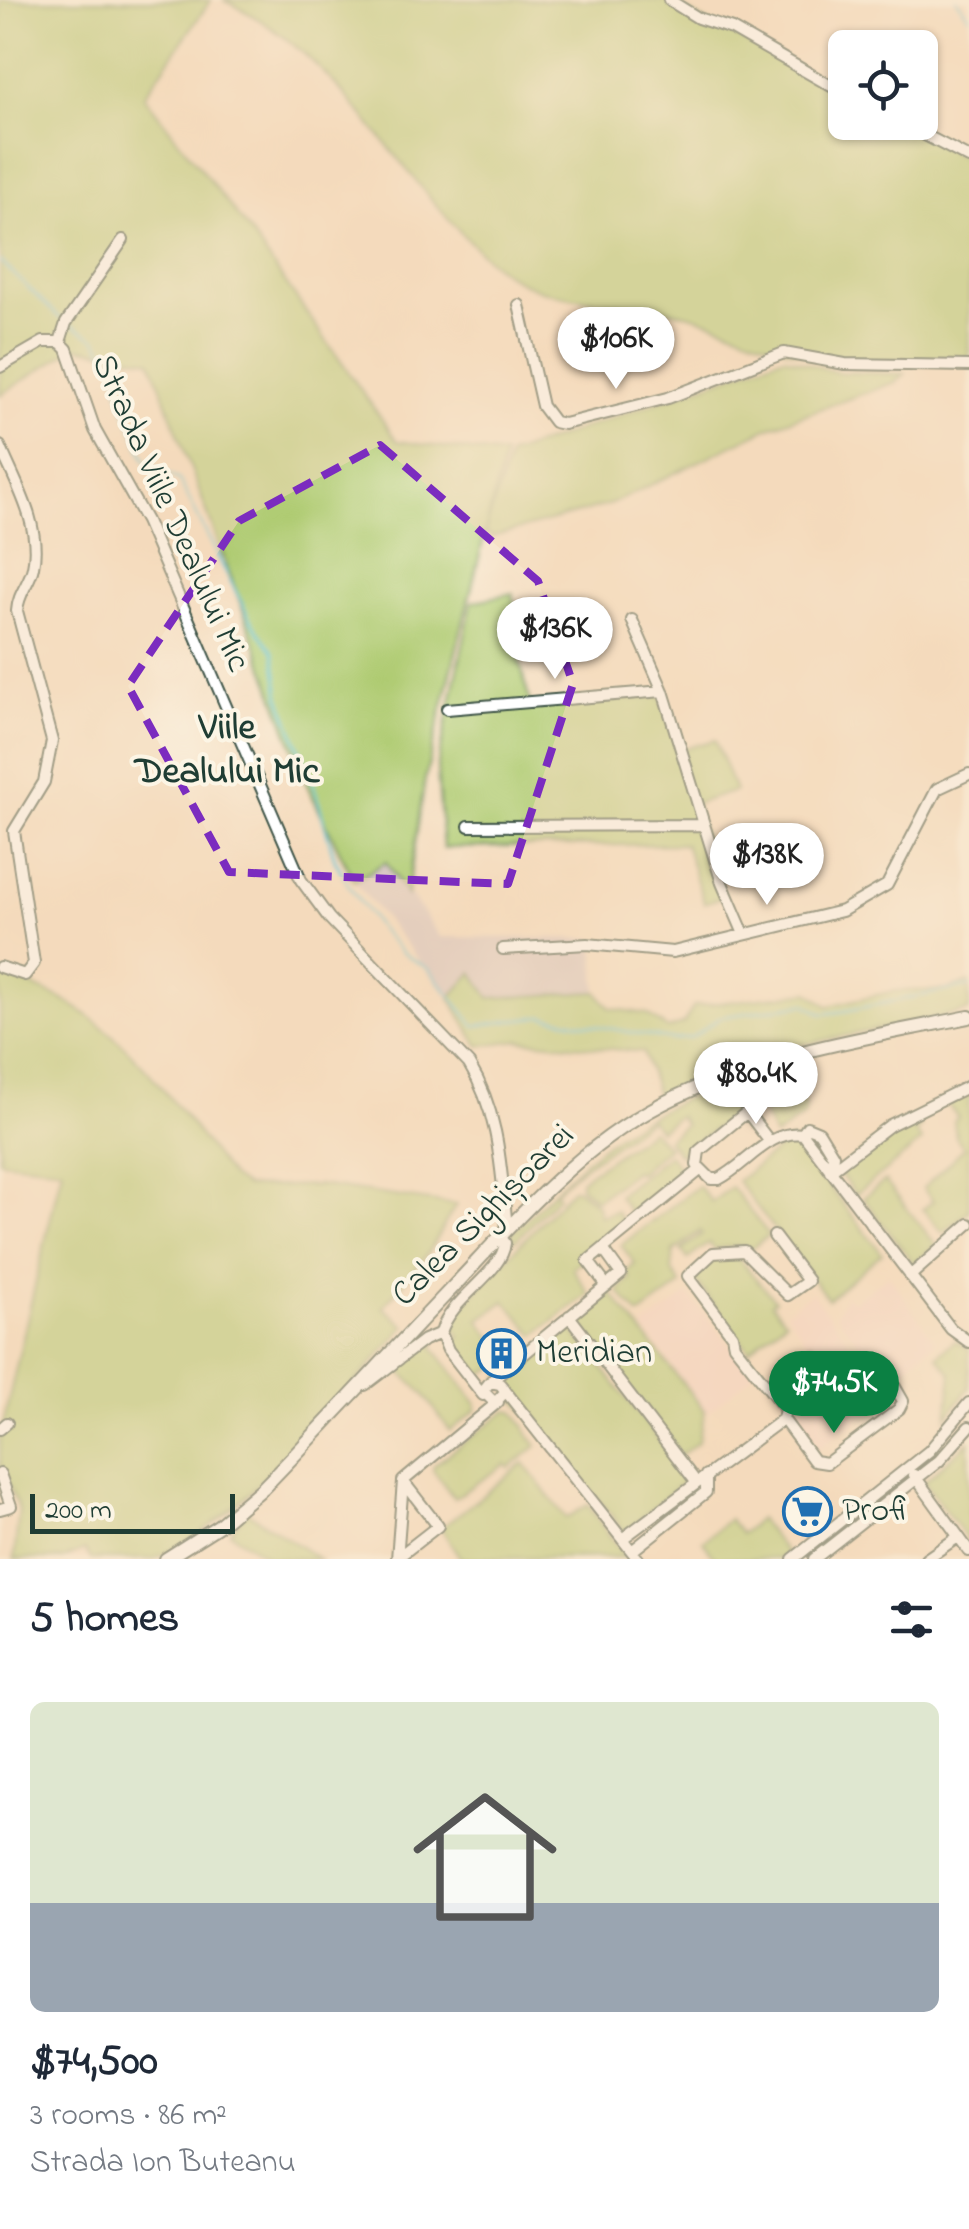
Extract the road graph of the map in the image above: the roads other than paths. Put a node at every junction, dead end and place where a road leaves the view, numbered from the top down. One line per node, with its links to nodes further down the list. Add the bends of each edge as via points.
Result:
1 (674, 1): 2 (street)
2 (828, 84)
3 (934, 140): 4 (street)
4 (969, 158)
5 (123, 240): 7 (street)
6 (520, 305): 8 (street, via 542,406 564,424 668,398 784,354 845,364)
7 (60, 342): 9 (street, Strada Viile Dealului Mic, via 44,342); 26 (street, Strada Viile Dealului Mic, via 94,430 146,521 302,880 329,918 469,1064 485,1091 495,1124)
8 (969, 366)
9 (0, 368)
10 (0, 446): 19 (street, via 32,525 33,570 16,611 52,741 44,782 14,831 34,963 25,975)
11 (632, 620): 12 (street)
12 (664, 691): 13 (street); 15 (street)
13 (447, 709)
14 (969, 774): 17 (street, via 937,789 878,893 842,911)
15 (704, 825): 16 (street); 17 (street)
16 (469, 826)
17 (744, 934): 18 (street, via 674,952 587,944)
18 (503, 949)
19 (0, 968)
20 (969, 1016): 26 (main road, Calea Sighișoarei, via 796,1052 676,1097 606,1137)
21 (969, 1086): 24 (street, via 890,1125)
22 (770, 1142): 23 (street, via 719,1178); 23 (street, via 747,1112 699,1151); 24 (street, via 803,1134)
23 (700, 1170): 28 (street)
24 (830, 1171): 29 (street)
25 (969, 1224): 29 (street)
26 (504, 1232): 32 (street, via 502,1256 450,1312); 36 (main road, Calea Sighișoarei)
27 (774, 1236): 40 (street, via 808,1281 788,1295 744,1251 713,1253 688,1276 785,1409)
28 (602, 1249): 30 (street, via 621,1274); 30 (street, via 588,1261)
29 (910, 1276): 33 (street)
30 (608, 1286): 31 (street)
31 (569, 1316): 35 (street); 44 (street)
32 (441, 1333): 36 (street); 37 (street)
33 (969, 1342)
34 (891, 1380): 40 (street, via 904,1402 900,1409 827,1463 814,1460)
35 (490, 1382): 37 (street); 38 (street, via 500,1384)
36 (360, 1388): 53 (main road, Calea Sighișoarei, via 264,1488)
37 (483, 1394): 38 (street, via 492,1403)
38 (502, 1397): 46 (street); 49 (street)
39 (969, 1403): 42 (street)
40 (783, 1419): 44 (street)
41 (969, 1428): 45 (street)
42 (908, 1467): 45 (street); 54 (street)
43 (0, 1474): 47 (street, via 12,1506)
44 (701, 1479): 49 (street); 51 (street, via 706,1492)
45 (917, 1479): 48 (street); 55 (street)
46 (404, 1481): 52 (street); 52 (street, via 438,1526)
47 (0, 1509)
48 (958, 1537): 50 (street); 56 (street)
49 (622, 1538): 51 (street)
50 (969, 1551)
51 (635, 1555)
52 (397, 1558)
53 (166, 1559)
54 (793, 1559)
55 (814, 1559)
56 (926, 1559)

